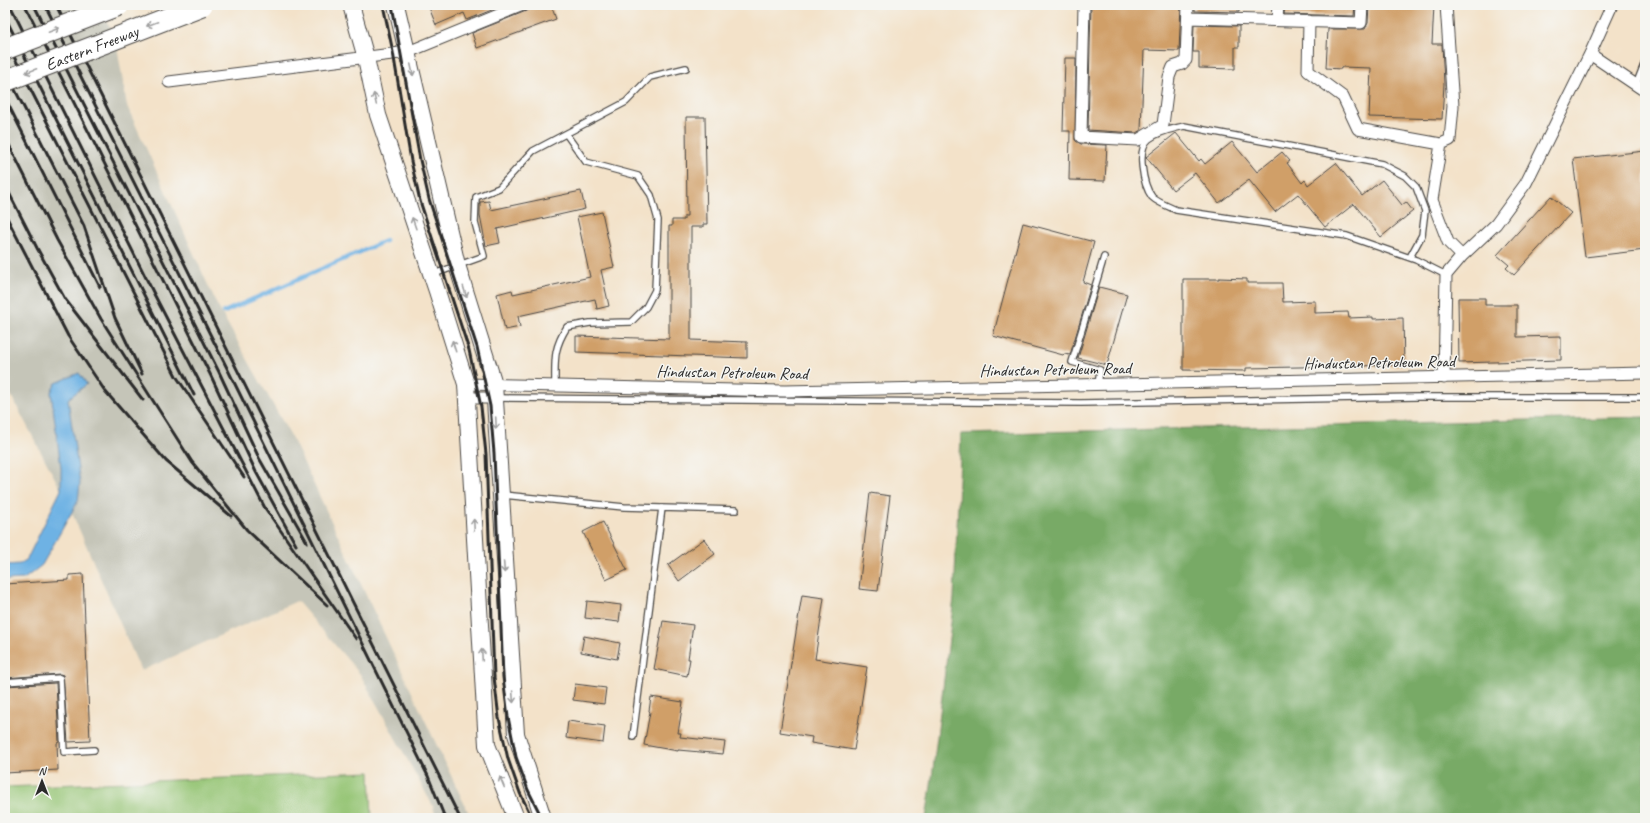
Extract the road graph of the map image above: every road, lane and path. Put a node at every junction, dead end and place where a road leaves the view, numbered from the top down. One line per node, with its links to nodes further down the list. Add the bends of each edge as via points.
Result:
1 (119, 5): 15 (highway, Eastern Freeway, one-way to 1, bridge)
2 (202, 5): 21 (highway, Eastern Freeway, one-way to 21, bridge)
3 (351, 5): 18 (main road)
4 (396, 5): 16 (main road)
5 (523, 5): 16 (street)
6 (1084, 5): 12 (street, via 1081,136 1138,140 1163,125 1169,77 1173,67 1186,60)
7 (1188, 5): 12 (street)
8 (1278, 5): 13 (street)
9 (1362, 5): 14 (street, via 1361,23)
10 (1446, 5): 25 (street, via 1453,106 1450,140)
11 (1612, 5): 17 (street)
12 (1188, 18): 13 (street)
13 (1277, 20): 14 (street)
14 (1309, 21): 25 (street, via 1308,71 1343,97 1358,129)
15 (5, 49)
16 (408, 52): 18 (street); 29 (main road, one-way to 29)
17 (1590, 54): 23 (street); 26 (street, via 1526,183 1496,224)
18 (366, 58): 22 (street); 30 (main road, one-way to 18, via 378,115)
19 (1645, 62): 23 (lane)
20 (686, 68): 24 (lane, via 650,77 626,102)
21 (5, 81)
22 (169, 82)
23 (1640, 88)
24 (566, 134): 29 (lane, via 533,152 499,188 476,197 475,223 484,256); 34 (lane, via 586,162 638,176 651,195 658,228 655,290 646,307 631,322 590,323 567,327 555,354)
25 (1441, 144): 26 (street, via 1432,200 1448,242)
26 (1462, 256): 31 (street)
27 (1104, 257): 35 (lane, via 1072,362 1100,370)
28 (1410, 257): 28 (lane, via 1422,235 1425,211 1416,187 1405,176 1382,164 1184,126 1162,132 1144,145 1141,167 1145,183 1152,197 1176,210 1347,236); 31 (lane)
29 (457, 266): 30 (lane); 37 (main road, one-way to 37)
30 (432, 275): 36 (main road, one-way to 30)
31 (1446, 275): 33 (street)
32 (1645, 373): 33 (street, Hindustan Petroleum Road)
33 (1444, 378): 35 (street, Hindustan Petroleum Road)
34 (555, 385): 35 (street, Hindustan Petroleum Road, via 785,391); 37 (street, Hindustan Petroleum Road)
35 (1098, 385)
36 (466, 391): 37 (street, Hindustan Petroleum Road); 45 (main road, one-way to 36, via 487,746)
37 (494, 391): 38 (lane, via 1081,403 1417,397); 39 (main road, one-way to 39)
38 (1645, 397)
39 (500, 495): 40 (lane, via 624,508); 46 (main road, one-way to 46, via 516,734)
40 (662, 508): 41 (lane); 43 (lane)
41 (736, 510)
42 (5, 682): 44 (lane, via 60,678 64,752)
43 (633, 737)
44 (94, 750)
45 (516, 818)
46 (543, 818)

